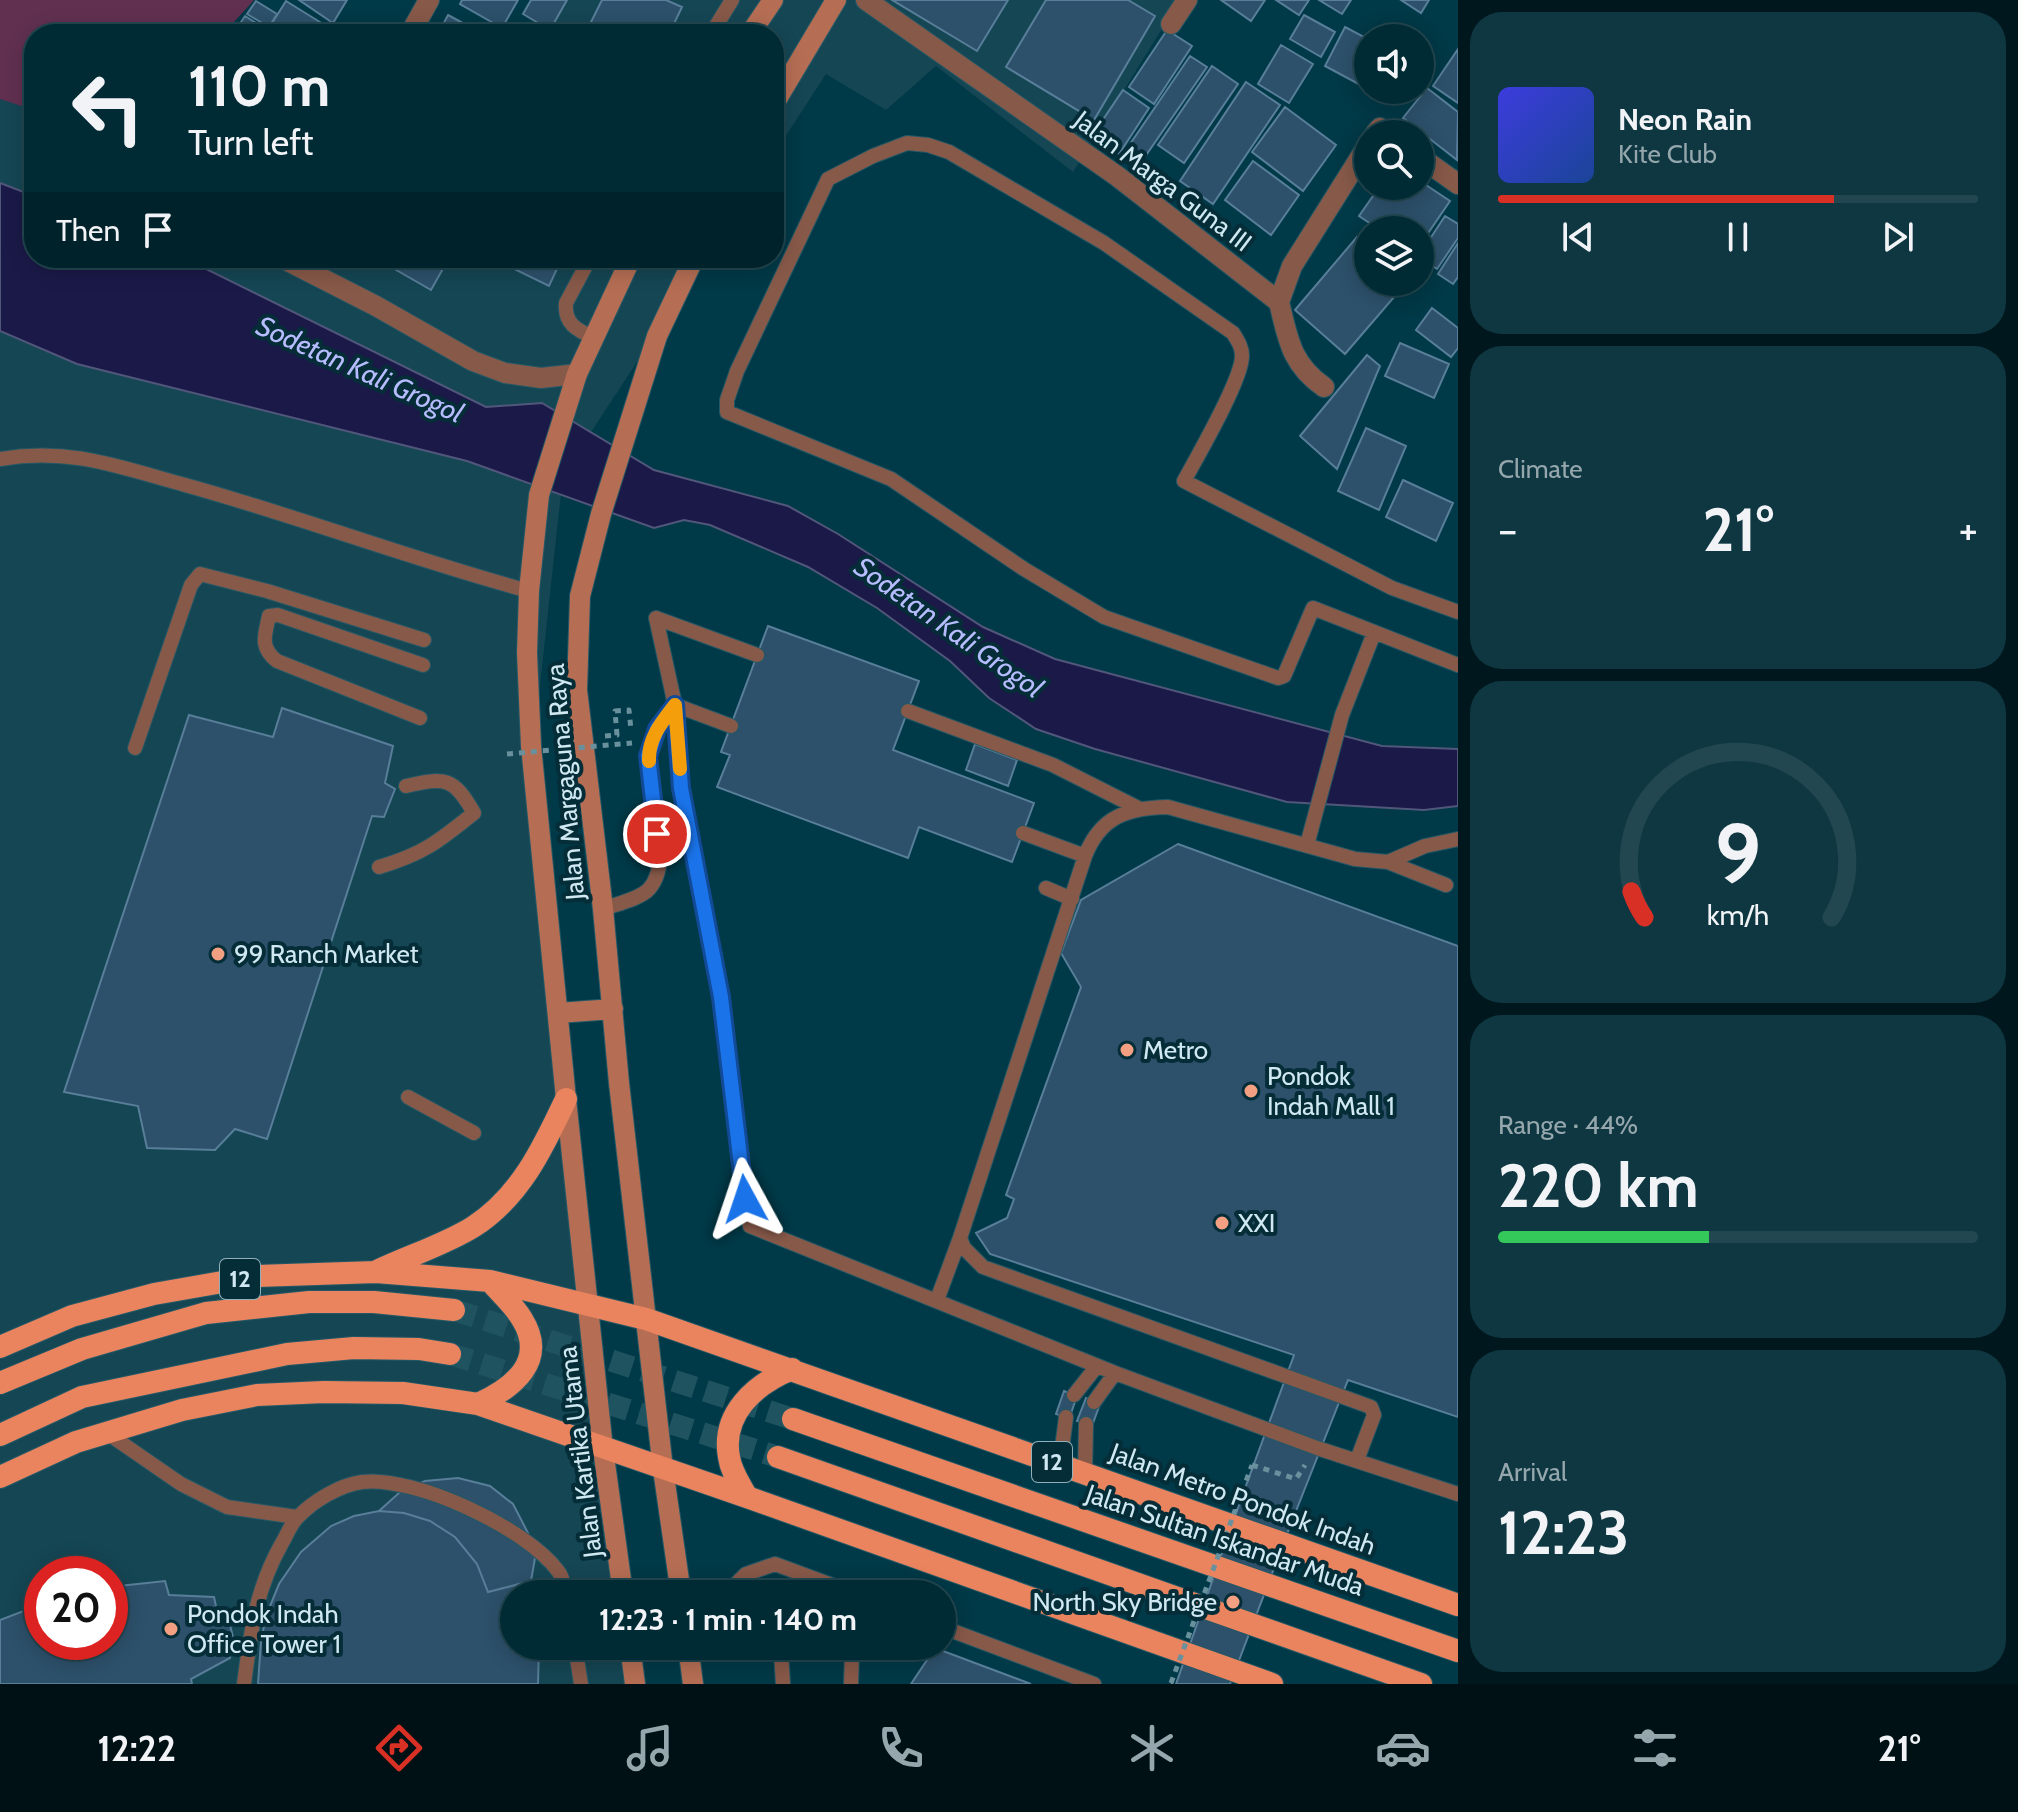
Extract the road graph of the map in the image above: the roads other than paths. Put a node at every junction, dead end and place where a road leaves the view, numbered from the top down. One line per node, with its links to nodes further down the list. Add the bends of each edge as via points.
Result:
1 (429, 0): 7 (street)
2 (732, 0): 8 (lane)
3 (773, 0): 9 (main road)
4 (836, 0): 11 (main road)
5 (866, 0): 19 (street, Jalan Marga Guna III, via 1117,176)
6 (1187, 0): 10 (street)
7 (416, 24)
8 (717, 24)
9 (757, 24)
10 (1171, 24)
11 (784, 87)
12 (1354, 167): 19 (street, via 1292,266)
13 (1434, 167): 14 (street)
14 (1458, 184)
15 (302, 268): 21 (street, via 473,361 505,373)
16 (585, 268): 20 (lane, via 565,311 570,324)
17 (626, 268): 20 (main road, Jalan Margaguna Raya)
18 (689, 268): 47 (main road, Jalan Margaguna Raya, via 657,336 580,596 577,690)
19 (1279, 302): 22 (street, via 1295,359)
20 (594, 338): 21 (main road, Jalan Margaguna Raya)
21 (575, 380): 24 (main road, Jalan Margaguna Raya, via 539,495)
22 (1324, 387)
23 (0, 459): 24 (lane, via 80,457)
24 (529, 591): 49 (main road, Jalan Margaguna Raya, via 531,746)
25 (1458, 612): 26 (lane, via 1392,588 1184,481 1230,391 1242,359 1240,345 1233,333 1104,243 949,152 928,145 907,143 828,179 737,371 727,412 891,479 1104,617 1278,678 1284,676 1313,608)
26 (1374, 633): 30 (lane); 40 (lane, via 1342,715)
27 (424, 640): 35 (lane, via 200,574 191,585)
28 (757, 655): 31 (lane, via 656,618)
29 (423, 665): 33 (lane, via 269,616 263,643 277,661)
30 (1458, 665)
31 (675, 705): 34 (lane); 47 (lane, via 657,729 648,756 660,860 656,878 647,892); 56 (lane, via 681,788 740,1110 750,1226)
32 (908, 711): 37 (lane, via 1053,765)
33 (420, 718)
34 (731, 726)
35 (135, 748)
36 (406, 786): 43 (lane, via 434,780 459,788 474,813 414,857)
37 (1138, 808): 40 (lane, via 1168,807); 41 (lane, via 1107,821)
38 (1023, 833): 41 (lane)
39 (1458, 839): 42 (lane)
40 (1307, 845): 42 (lane)
41 (1085, 856): 46 (lane)
42 (1388, 862): 44 (lane)
43 (379, 867)
44 (1446, 885)
45 (1046, 888): 46 (lane)
46 (1072, 899): 53 (lane)
47 (603, 909): 48 (main road, Jalan Margaguna Raya)
48 (613, 1009): 49 (main road); 59 (main road, Jalan Margaguna Raya)
49 (558, 1013): 51 (main road, Jalan Margaguna Raya)
50 (408, 1097): 52 (lane)
51 (566, 1099): 54 (highway, via 517,1188 473,1227); 57 (main road, Jalan Margaguna Raya)
52 (474, 1133)
53 (960, 1238): 56 (lane); 76 (lane, via 983,1267 1371,1407 1374,1415)
54 (376, 1272): 55 (highway, 12); 60 (highway, 12, via 257,1276 154,1294 72,1316)
55 (490, 1281): 57 (highway, 12); 68 (highway, via 523,1320 531,1339 520,1378)
56 (937, 1300): 62 (lane)
57 (589, 1304): 59 (highway, 12); 74 (main road, Jalan Kartika Utama)
58 (454, 1310): 65 (highway, 12, via 309,1302 206,1313 82,1349)
59 (646, 1319): 63 (highway, Jalan Metro Pondok Indah / 12); 78 (main road)
60 (0, 1347)
61 (450, 1354): 73 (highway, via 354,1348 287,1354 82,1397)
62 (1097, 1366): 64 (lane); 66 (lane)
63 (792, 1369): 77 (highway, Jalan Metro Pondok Indah / 12); 82 (highway, via 740,1405 728,1434 732,1470)
64 (1115, 1373): 67 (lane); 76 (lane)
65 (0, 1383)
66 (1074, 1395)
67 (1094, 1402)
68 (478, 1404): 72 (highway, via 403,1393 257,1395); 74 (highway)
69 (1066, 1417): 77 (lane)
70 (793, 1419): 91 (highway, Jalan Sultan Iskandar Muda / 12)
71 (1086, 1424): 79 (lane)
72 (107, 1433): 80 (highway); 83 (lane, via 181,1484 227,1507)
73 (0, 1435)
74 (603, 1449): 78 (highway); 85 (main road, Jalan Kartika Utama)
75 (778, 1457): 105 (highway)
76 (1357, 1460): 81 (lane)
77 (1060, 1464): 79 (highway, Jalan Metro Pondok Indah / 12)
78 (663, 1469): 82 (highway); 86 (main road)
79 (1085, 1473): 89 (highway, Jalan Metro Pondok Indah / 12)
80 (0, 1477)
81 (1458, 1494)
82 (747, 1497): 104 (highway)
83 (297, 1517): 84 (lane, via 332,1492 362,1482 408,1487 455,1502 532,1543); 97 (lane, via 254,1607)
84 (562, 1580)
85 (621, 1580)
86 (679, 1580)
87 (740, 1580): 88 (lane, via 775,1564)
88 (818, 1580)
89 (1458, 1605)
90 (956, 1632): 103 (lane)
91 (1458, 1651)
92 (577, 1660): 98 (lane)
93 (632, 1660): 99 (main road)
94 (692, 1660): 100 (main road)
95 (782, 1660): 101 (lane)
96 (853, 1660): 102 (lane)
97 (244, 1684)
98 (581, 1684)
99 (635, 1684)
100 (693, 1684)
101 (783, 1684)
102 (851, 1684)
103 (1094, 1684)
104 (1272, 1684)
105 (1421, 1684)

